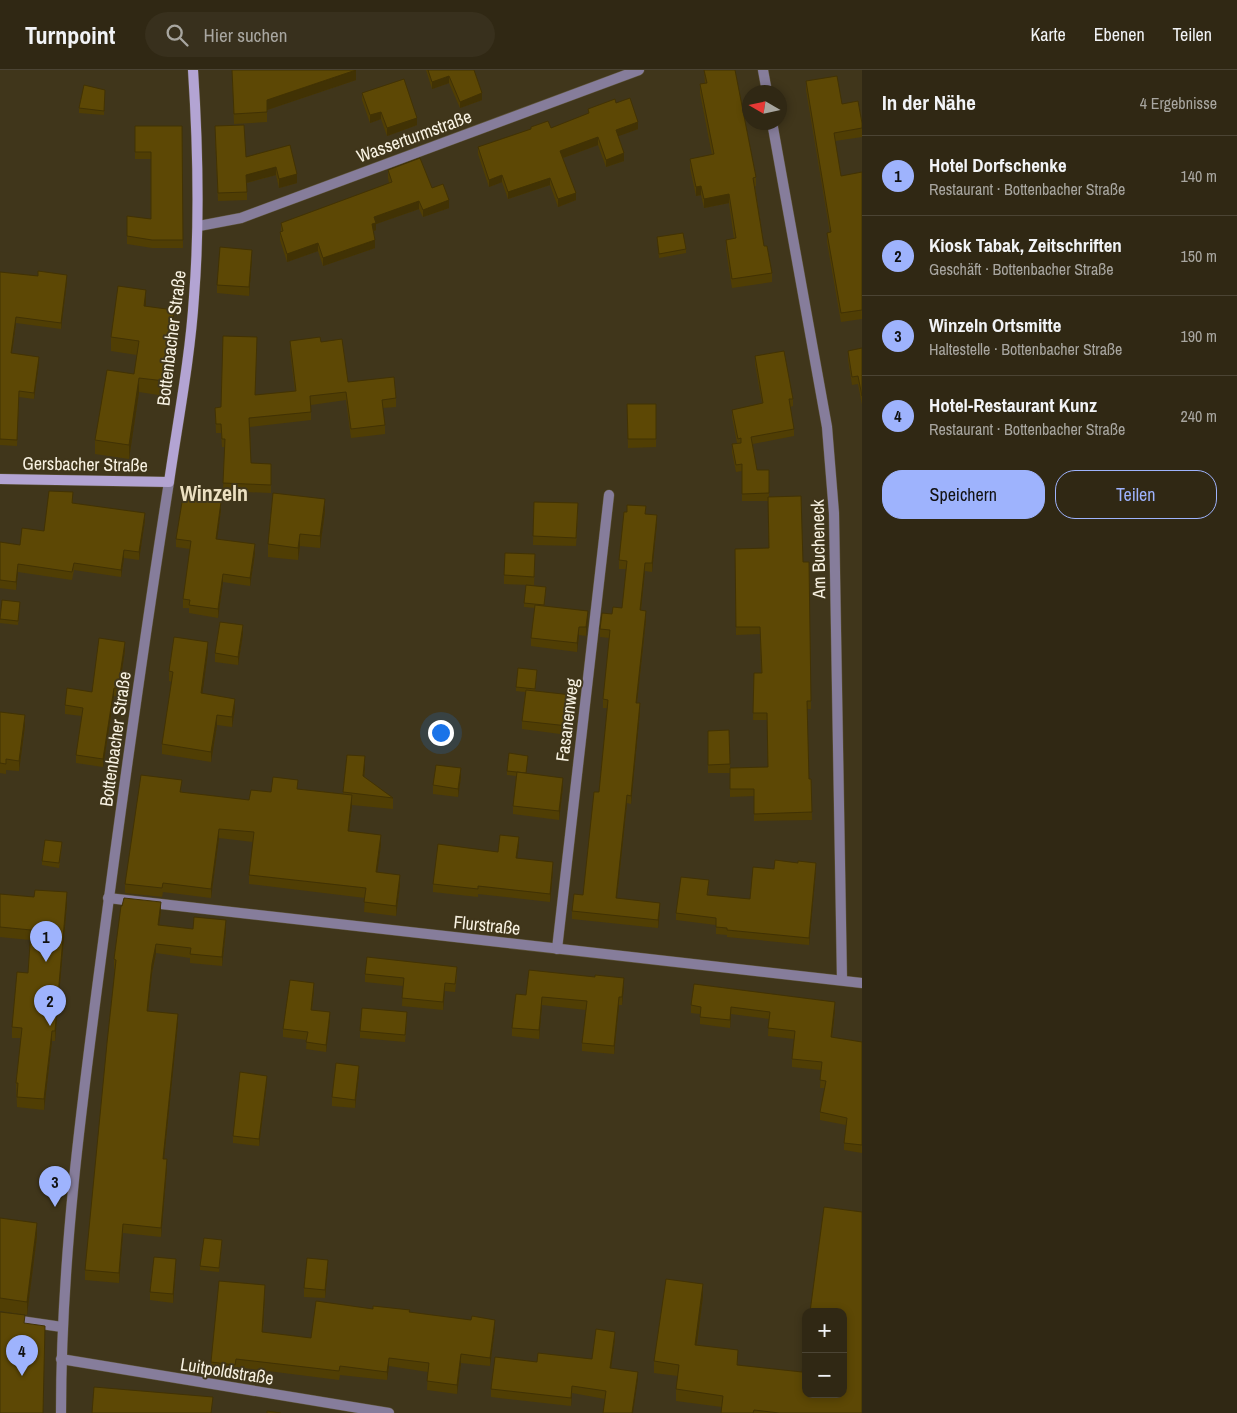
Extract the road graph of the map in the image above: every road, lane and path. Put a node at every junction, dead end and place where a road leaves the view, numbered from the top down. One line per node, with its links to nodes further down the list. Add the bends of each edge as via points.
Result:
1 (193, 70): 6 (street, Bottenbacher Straße)
2 (640, 70): 6 (street, Wasserturmstraße, via 241,218)
3 (763, 70): 4 (street)
4 (766, 85)
5 (773, 130): 12 (street, Am Bucheneck, via 831,464)
6 (199, 226): 8 (street, Bottenbacher Straße, via 194,299)
7 (0, 479): 8 (street, Gersbacher Straße)
8 (169, 482): 10 (street, Bottenbacher Straße)
9 (609, 495): 11 (street, Fasanenweg)
10 (108, 898): 11 (street, Flurstraße); 15 (street, Bottenbacher Straße, via 72,1191)
11 (557, 949): 12 (street, Flurstraße)
12 (842, 980): 13 (street, Flurstraße)
13 (862, 982)
14 (0, 1318): 15 (street)
15 (62, 1327): 16 (street, Bottenbacher Straße)
16 (61, 1359): 17 (street, Bottenbacher Straße); 18 (street, Luitpoldstraße)
17 (61, 1413)
18 (388, 1413)

